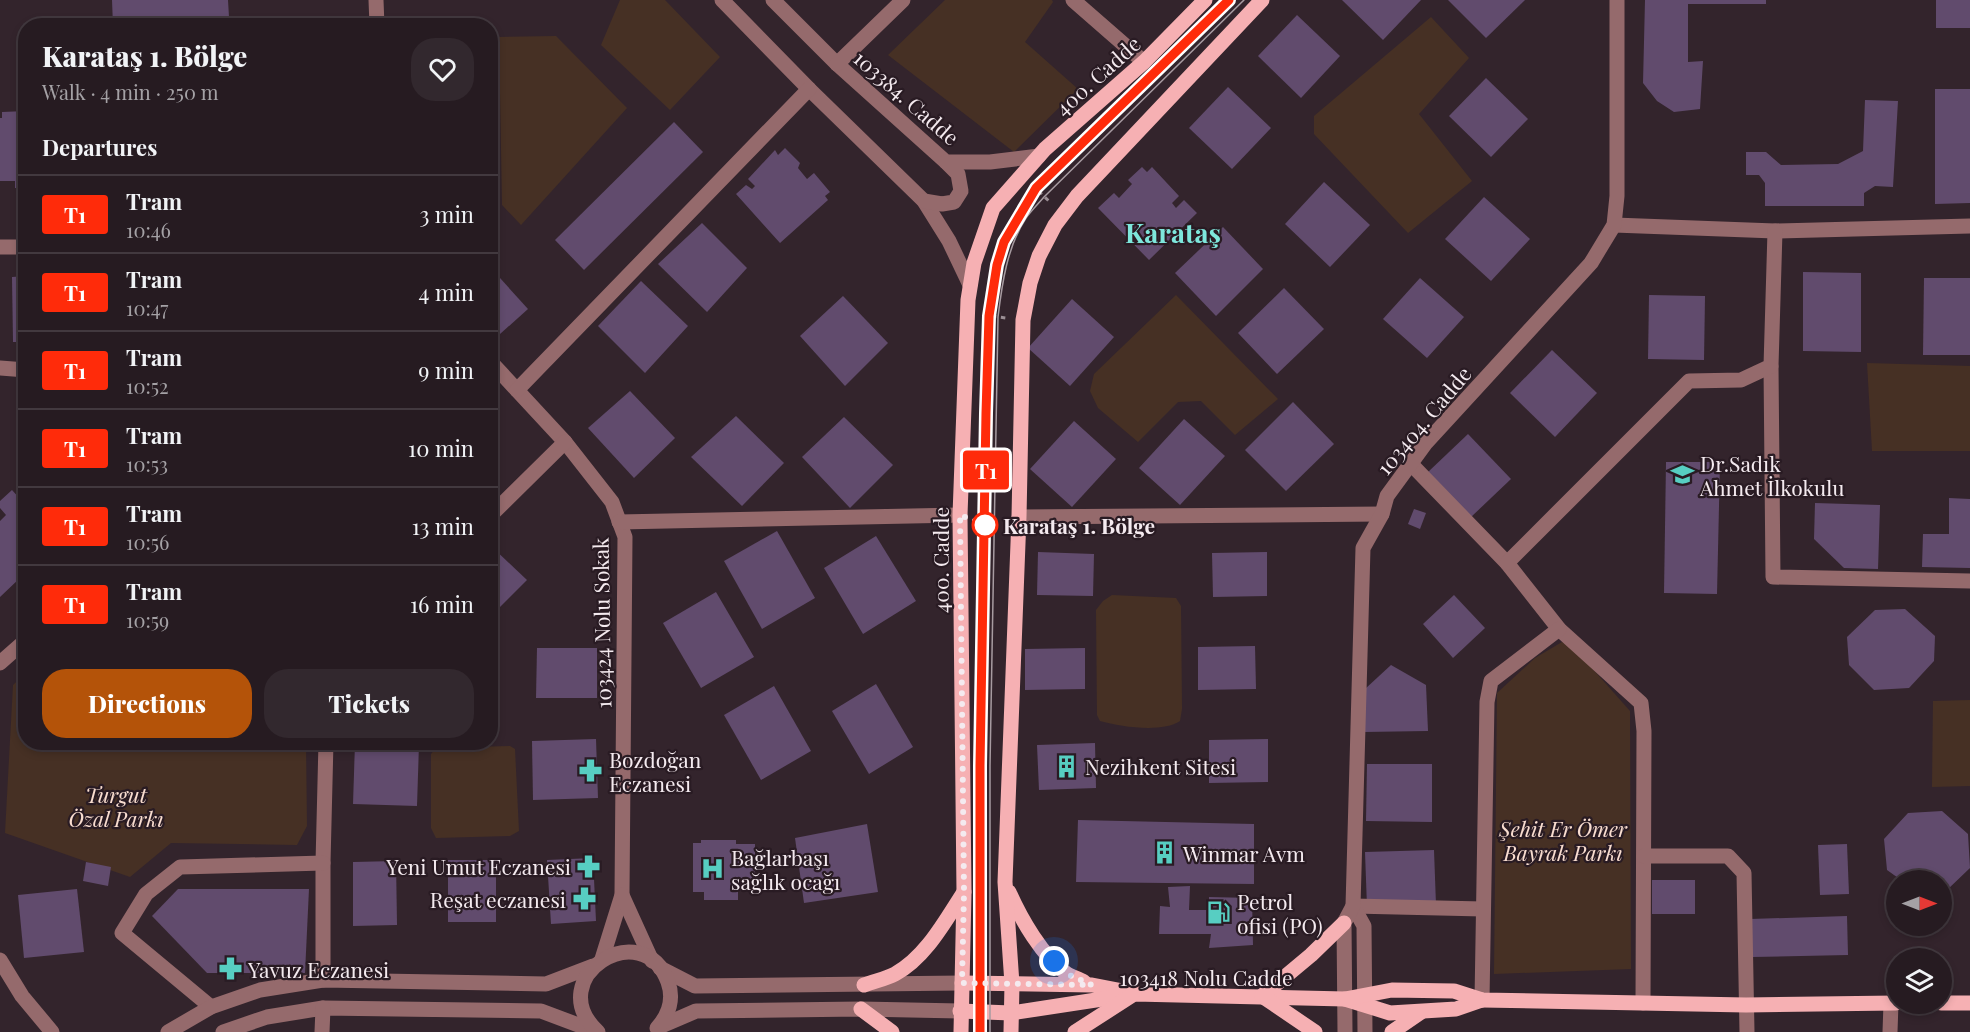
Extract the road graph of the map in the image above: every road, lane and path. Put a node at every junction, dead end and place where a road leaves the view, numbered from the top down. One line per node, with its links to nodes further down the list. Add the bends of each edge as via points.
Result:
1 (376, 0): 9 (street)
2 (722, 0): 12 (street)
3 (773, 0): 11 (street, 103384. Cadde)
4 (903, 0): 11 (street)
5 (1073, 0): 10 (street)
6 (1205, 0): 10 (main road, 400. Cadde)
7 (1262, 0): 17 (main road)
8 (1617, 0): 18 (street, 103404. Cadde)
9 (377, 18)
10 (1144, 62): 13 (main road, 400. Cadde)
11 (837, 64): 14 (street, 103384. Cadde)
12 (809, 90): 16 (street); 30 (street)
13 (1039, 156): 14 (street, 103384. Cadde); 15 (main road, 400. Cadde)
14 (946, 162): 16 (street, via 958,174 961,191 954,202)
15 (1022, 176): 17 (path); 23 (main road, 400. Cadde, via 993,208)
16 (924, 201): 23 (street)
17 (1063, 214): 25 (main road, via 1040,256)
18 (1614, 225): 20 (street); 32 (street, 103404. Cadde, via 1591,263)
19 (1970, 226): 20 (street)
20 (1775, 231): 26 (street)
21 (0, 247): 22 (street)
22 (18, 247)
23 (970, 285): 24 (main road, 400. Cadde)
24 (967, 313): 25 (path); 35 (main road, 400. Cadde)
25 (1023, 320): 36 (main road)
26 (1771, 366): 38 (street, via 1741,380 1689,381); 39 (street, via 1773,577)
27 (0, 368): 28 (street)
28 (18, 369)
29 (498, 370): 30 (street, 103424 Nolu Sokak)
30 (517, 390): 31 (street, 103424 Nolu Sokak)
31 (565, 442): 33 (street); 37 (street, 103424 Nolu Sokak, via 612,502)
32 (1411, 464): 34 (street, 103404. Cadde, via 1387,496); 38 (street)
33 (498, 508)
34 (1382, 514): 36 (street); 49 (street, 103404. Cadde, via 1363,548)
35 (960, 515): 37 (street); 47 (main road, 400. Cadde)
36 (1019, 517): 46 (main road)
37 (619, 522): 48 (street, 103424 Nolu Sokak, via 625,537)
38 (1507, 562): 40 (street)
39 (1970, 582)
40 (1559, 629): 44 (street, via 1641,703); 50 (street, via 1491,681 1487,702)
41 (18, 647): 42 (street)
42 (0, 663)
43 (326, 750): 45 (street)
44 (1644, 856): 65 (street); 69 (street, via 1728,856 1744,873)
45 (323, 863): 55 (street); 70 (street, via 180,867 146,894 122,933)
46 (1005, 882): 57 (main road); 59 (main road, via 1042,948 1067,974)
47 (964, 892): 56 (main road, 400. Cadde); 58 (main road, via 920,954 896,973)
48 (622, 895): 53 (street, 103424 Nolu Sokak); 54 (street, 103424 Nolu Sokak)
49 (1353, 906): 50 (street); 51 (street, 103404. Cadde); 63 (street, 103404. Cadde, via 1364,926)
50 (1483, 909): 64 (street)
51 (1344, 923): 61 (main road); 62 (street, 103404. Cadde)
52 (0, 960): 78 (street, via 22,996)
53 (597, 963): 54 (street, via 622,952 643,955); 55 (street, via 546,984); 82 (street, 103424 Nolu Sokak, via 581,996 586,1017)
54 (656, 964): 58 (street, via 695,986); 77 (street, 103424 Nolu Sokak, via 669,987 670,998 669,1009)
55 (323, 980): 70 (street, via 260,990)
56 (962, 983): 57 (main road); 58 (street); 73 (main road, 400. Cadde)
57 (1012, 984): 59 (main road); 75 (main road)
58 (864, 985)
59 (1092, 985): 60 (main road)
60 (1135, 994): 61 (main road, 103418 Nolu Cadde); 75 (main road, 103418 Nolu Cadde); 86 (main road)
61 (1262, 996): 62 (main road, 103418 Nolu Cadde); 87 (main road)
62 (1345, 999): 63 (main road, 103418 Nolu Cadde); 88 (street, 103404. Cadde)
63 (1364, 1000): 64 (main road, 103418 Nolu Cadde, via 1392,990 1454,991); 74 (main road, 103418 Nolu Cadde, via 1390,1013); 89 (street, 103404. Cadde)
64 (1482, 1000): 65 (main road); 74 (main road, 103418 Nolu Cadde, via 1456,1009)
65 (1643, 1003): 69 (main road)
66 (1886, 1003): 69 (main road)
67 (1952, 1003): 68 (main road)
68 (1970, 1004)
69 (1746, 1005): 91 (street)
70 (210, 1007): 79 (street)
71 (323, 1008): 80 (street, via 267,1017); 81 (street); 82 (street, via 541,1011)
72 (861, 1009): 73 (street); 77 (street, via 696,1011); 83 (main road)
73 (960, 1011): 75 (main road, 103418 Nolu Cadde); 84 (main road, 400. Cadde)
74 (1421, 1012): 90 (main road)
75 (1011, 1013): 85 (main road)
76 (1892, 1014): 92 (street)
77 (656, 1030)
78 (52, 1032)
79 (168, 1032)
80 (223, 1032)
81 (322, 1032)
82 (598, 1032)
83 (892, 1032)
84 (961, 1032)
85 (1011, 1032)
86 (1075, 1032)
87 (1315, 1032)
88 (1346, 1032)
89 (1365, 1032)
90 (1392, 1032)
91 (1747, 1032)
92 (1890, 1032)

